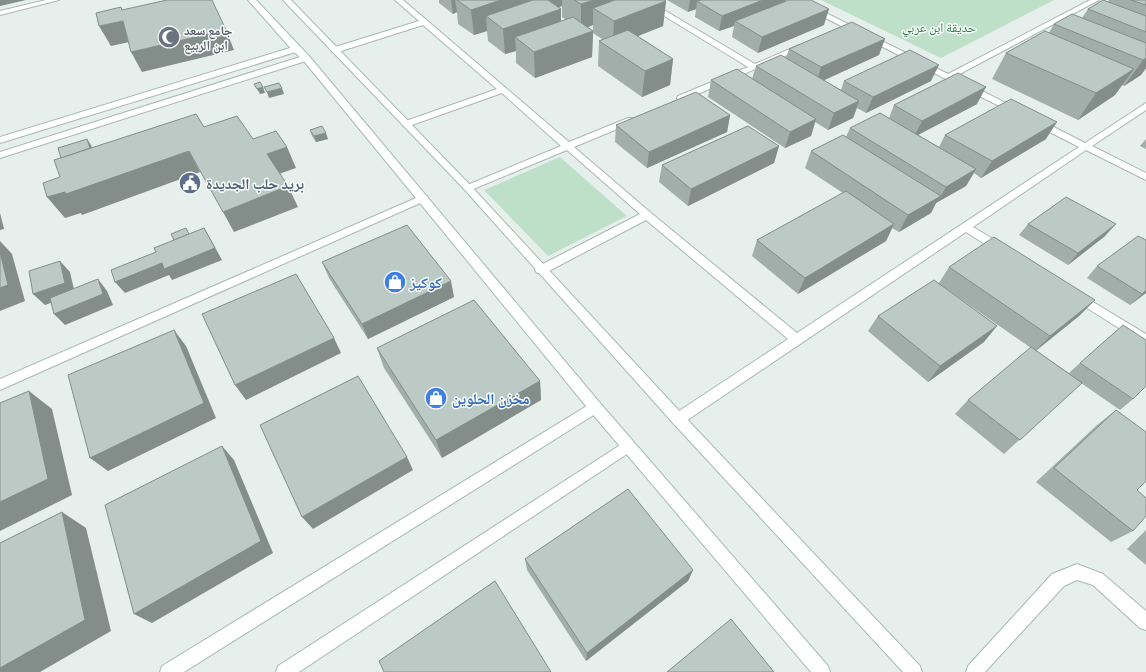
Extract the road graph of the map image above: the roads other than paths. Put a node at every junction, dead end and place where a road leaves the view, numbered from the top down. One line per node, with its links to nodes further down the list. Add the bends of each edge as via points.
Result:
1 (55, 0): 8 (street)
2 (252, 0): 13 (street)
3 (287, 0): 14 (street)
4 (399, 0): 9 (street)
5 (642, 0): 16 (street)
6 (794, 0): 10 (street)
7 (1095, 0): 17 (street)
8 (0, 13)
9 (424, 22): 14 (street); 18 (street)
10 (848, 27): 11 (street); 17 (street)
11 (833, 33)
12 (812, 42): 16 (street)
13 (296, 49): 15 (street); 23 (street)
14 (335, 50): 22 (street)
15 (306, 58): 26 (street); 29 (street)
16 (754, 67): 19 (street)
17 (949, 77): 25 (street)
18 (503, 90): 22 (street); 24 (street)
19 (675, 101)
20 (1146, 106): 25 (street)
21 (640, 116): 24 (street)
22 (406, 124): 28 (street)
23 (0, 140)
24 (568, 146): 28 (street); 30 (street)
25 (1086, 146): 27 (street); 31 (street)
26 (0, 155)
27 (1146, 177)
28 (468, 188): 33 (street)
29 (423, 198): 37 (street); 38 (street)
30 (647, 215): 33 (street); 35 (street)
31 (966, 227): 32 (street); 35 (street)
32 (1013, 256)
33 (541, 270): 39 (street)
34 (1066, 290): 36 (street)
35 (796, 339): 39 (street)
36 (1146, 340)
37 (0, 385)
38 (595, 407): 40 (street); 42 (street)
39 (678, 418): 45 (street)
40 (628, 446): 43 (street); 44 (street)
41 (1146, 622): 46 (street, via 1098,579 1077,572 1058,580)
42 (168, 672)
43 (284, 672)
44 (822, 672)
45 (914, 672)
46 (974, 672)

